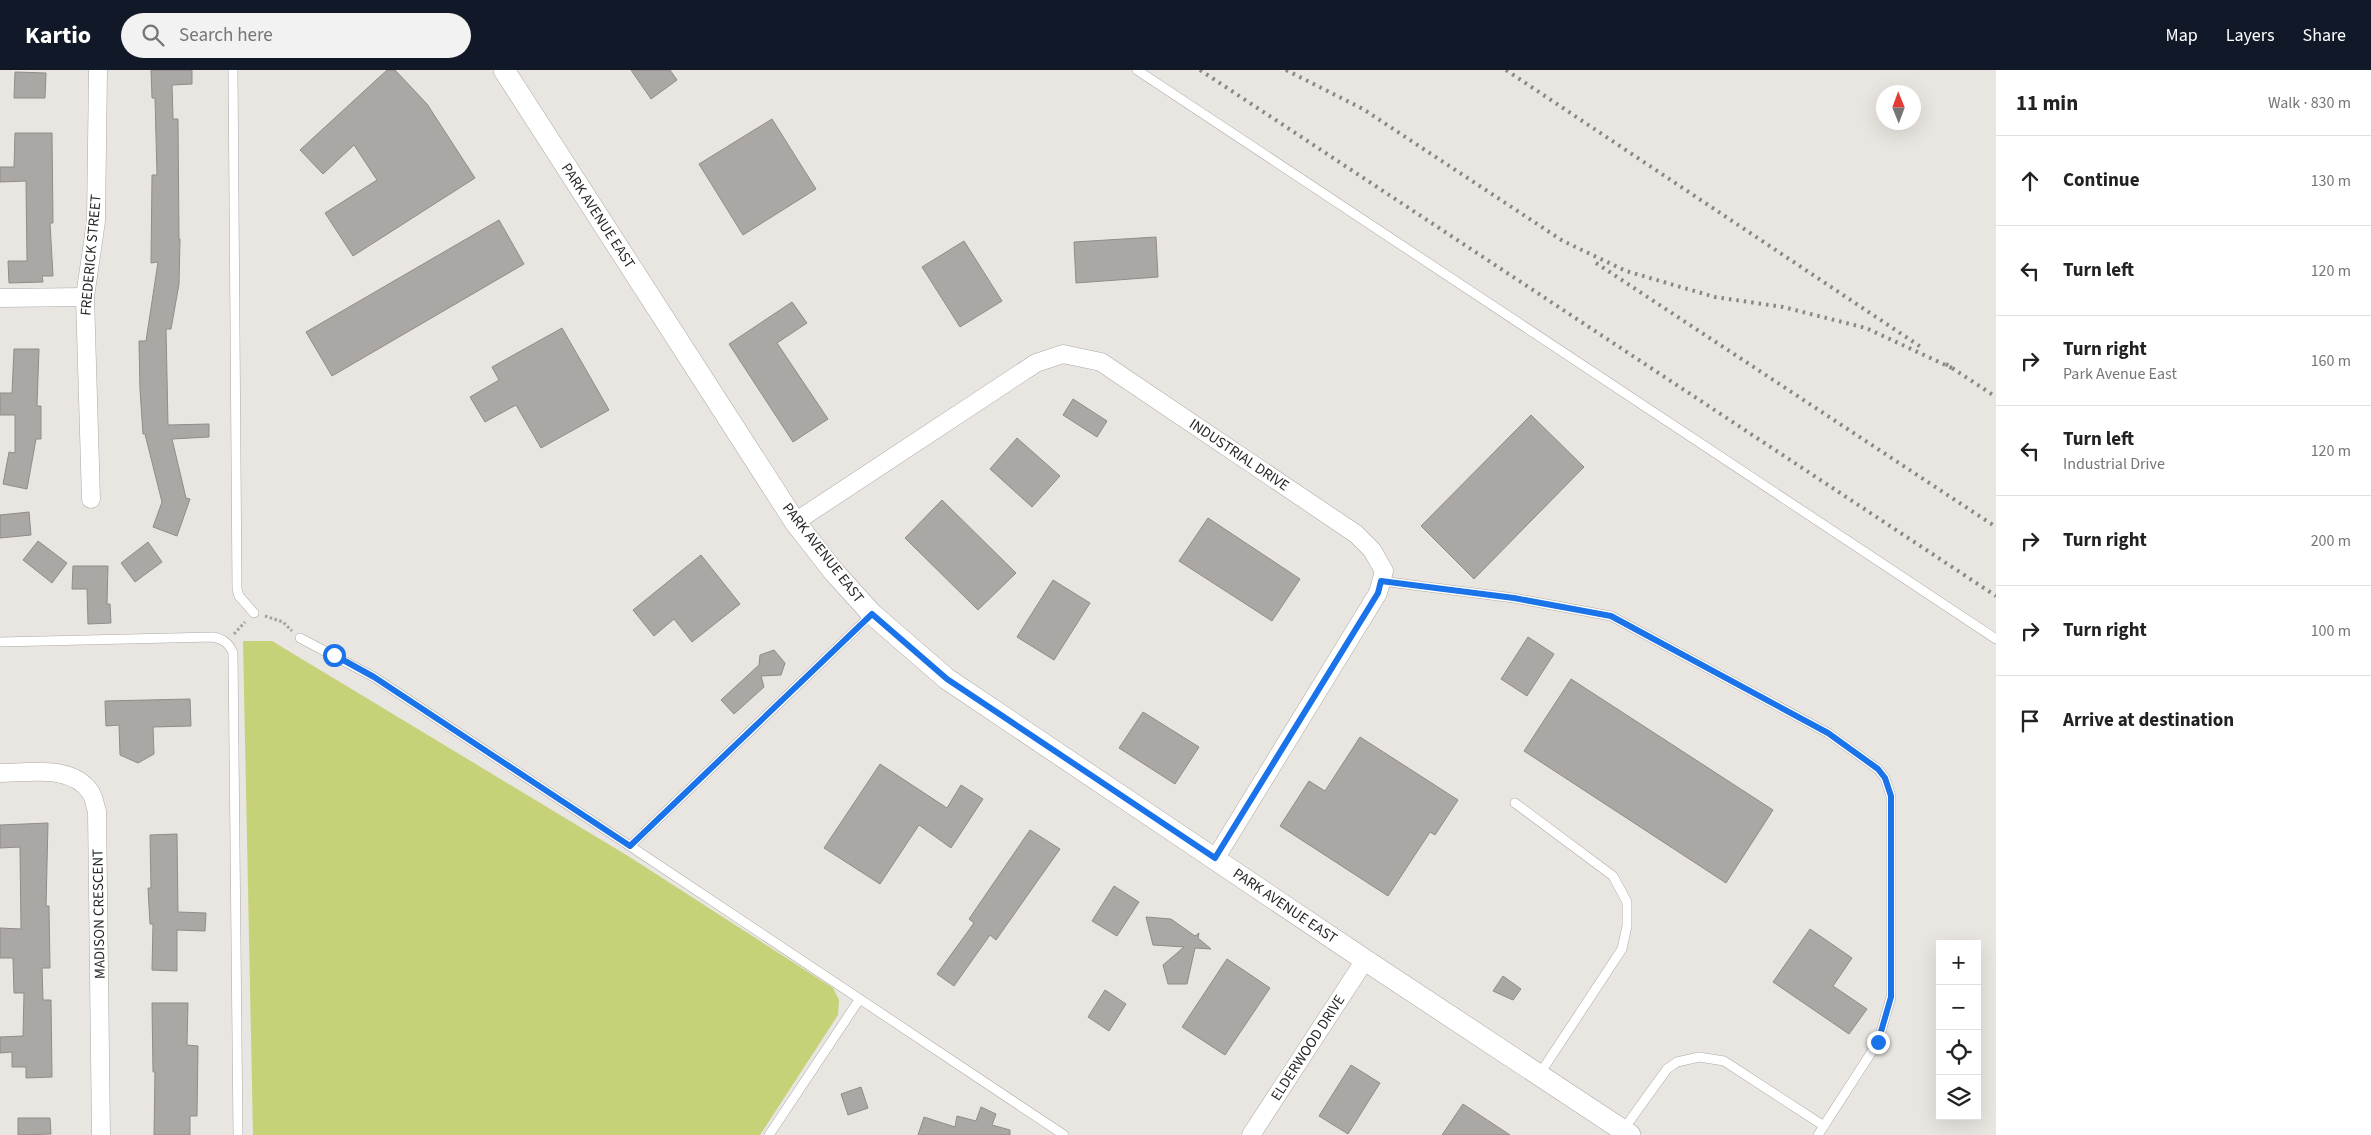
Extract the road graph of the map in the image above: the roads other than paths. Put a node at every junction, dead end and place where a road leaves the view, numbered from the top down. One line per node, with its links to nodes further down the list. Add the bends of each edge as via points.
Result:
1 (98, 70): 5 (street, FREDERICK STREET, via 96,221)
2 (233, 70): 10 (lane, via 237,589)
3 (504, 70): 8 (street, PARK AVENUE EAST)
4 (1137, 70): 13 (lane)
5 (85, 297): 6 (street); 7 (street, FREDERICK STREET)
6 (0, 298)
7 (91, 499)
8 (795, 522): 9 (street, INDUSTRIAL DRIVE, via 1036,363 1063,354 1101,362 1356,534 1372,550 1384,571); 11 (street, PARK AVENUE EAST)
9 (1381, 581): 18 (street, via 1378,593); 22 (lane, via 1514,598 1611,616 1828,733 1878,769 1891,796 1891,997 1878,1042)
10 (254, 613)
11 (872, 614): 17 (lane); 18 (street, PARK AVENUE EAST, via 947,679)
12 (300, 638): 17 (lane, via 374,677)
13 (1996, 639)
14 (0, 642): 25 (lane, via 213,637 220,638 231,647)
15 (0, 773): 24 (street, MADISON CRESCENT, via 56,773 75,777 91,793 97,811)
16 (1515, 803): 21 (lane, via 1613,876 1627,902 1627,926 1622,949)
17 (630, 846): 20 (lane)
18 (1215, 858): 19 (street, PARK AVENUE EAST)
19 (1366, 960): 21 (street, PARK AVENUE EAST); 28 (street, ELDERWOOD DRIVE)
20 (859, 1000): 26 (lane); 27 (lane)
21 (1538, 1075): 23 (street, PARK AVENUE EAST)
22 (1824, 1126): 23 (lane, via 1724,1061 1699,1057 1676,1062 1667,1069); 29 (lane)
23 (1627, 1133)
24 (101, 1135)
25 (238, 1135)
26 (769, 1135)
27 (1064, 1135)
28 (1251, 1135)
29 (1818, 1135)

